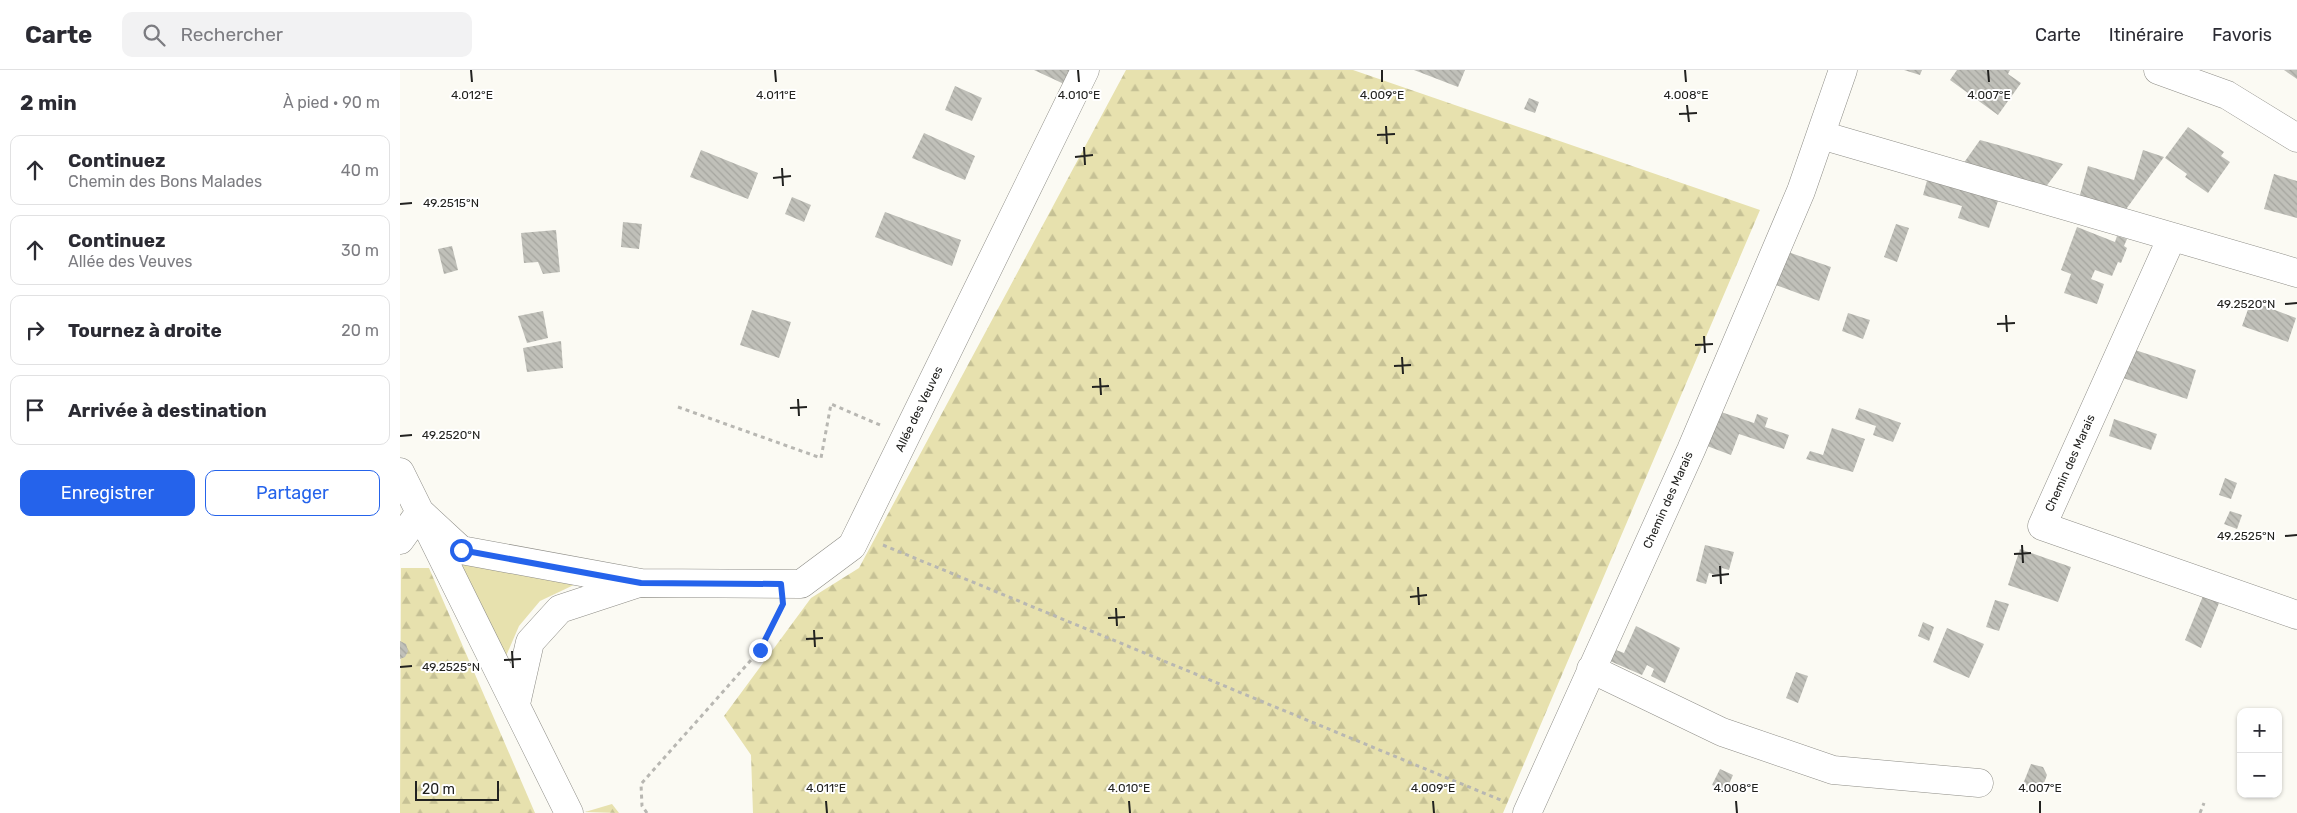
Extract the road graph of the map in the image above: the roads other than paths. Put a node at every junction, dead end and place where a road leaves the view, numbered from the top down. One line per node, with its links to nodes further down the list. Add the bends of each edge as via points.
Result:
1 (1085, 70): 11 (street, Allée des Veuves, via 852,546 801,584)
2 (1843, 70): 4 (street, Chemin des Marais)
3 (2158, 70): 5 (street, via 2226,95)
4 (1821, 134): 6 (street); 13 (street, Chemin des Marais, via 1802,191)
5 (2297, 138)
6 (2172, 236): 7 (street); 12 (street, Chemin des Marais, via 2042,526)
7 (2297, 272)
8 (400, 472): 9 (street)
9 (420, 512): 10 (street); 11 (street, via 461,550); 14 (street)
10 (400, 540)
11 (641, 583): 14 (street, via 560,609 530,642)
12 (2297, 615)
13 (1591, 669): 15 (street, via 1722,732 1833,770); 16 (street, Chemin des Marais)
14 (516, 704): 17 (street)
15 (1978, 783)
16 (1527, 812)
17 (568, 813)

